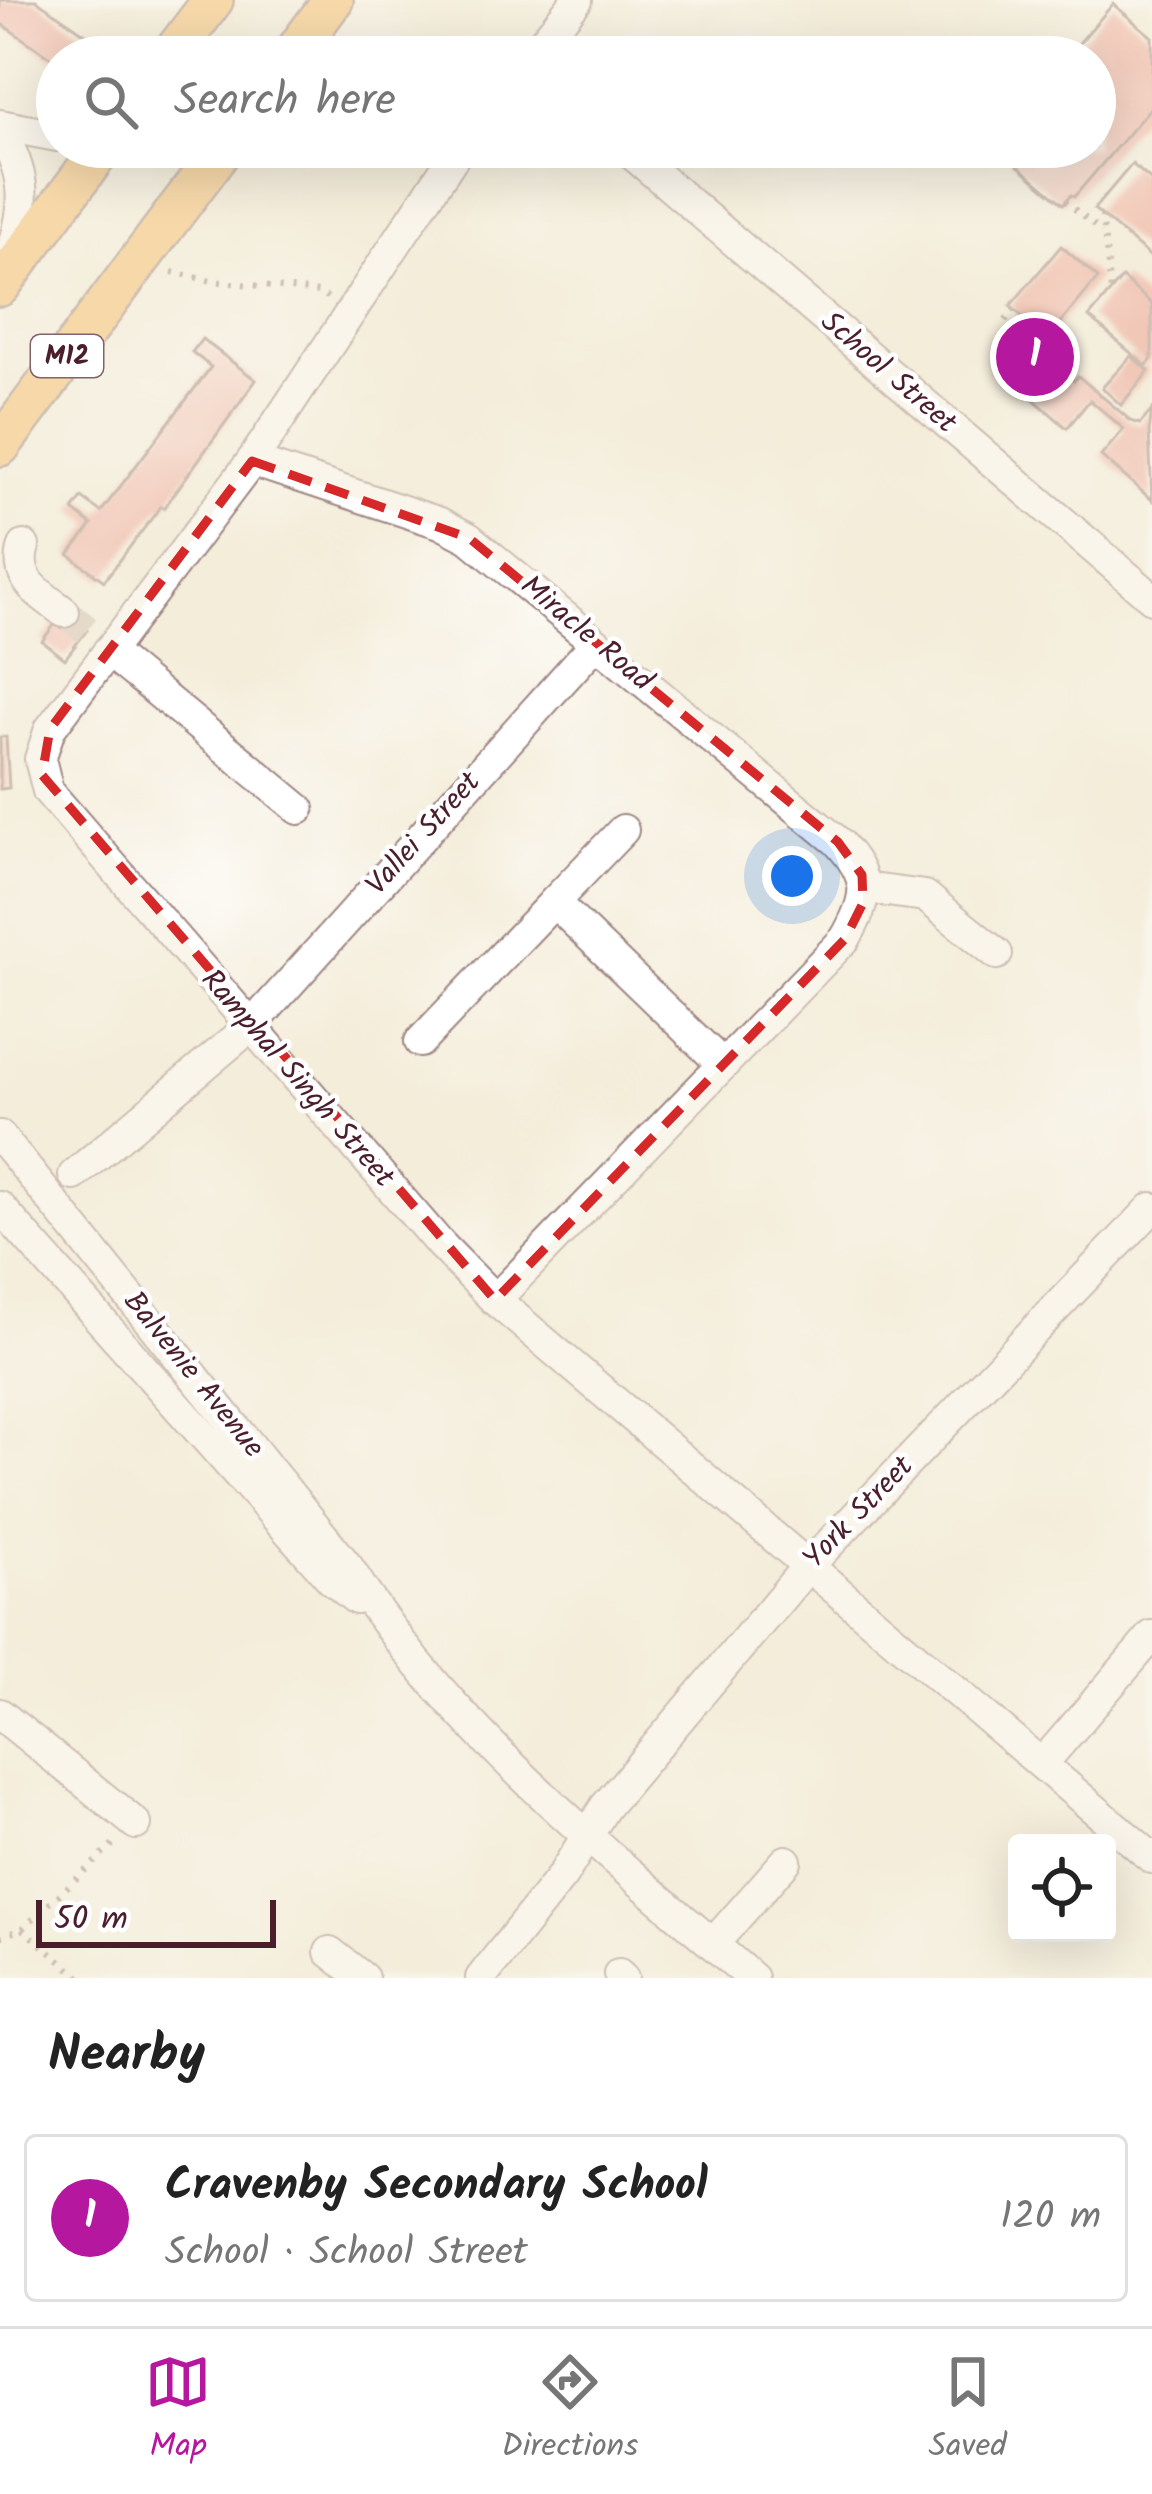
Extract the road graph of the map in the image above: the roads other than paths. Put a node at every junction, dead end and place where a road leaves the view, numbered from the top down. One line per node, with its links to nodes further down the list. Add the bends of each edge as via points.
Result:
1 (213, 0): 4 (main road)
2 (333, 0): 5 (main road)
3 (578, 0): 6 (street)
4 (186, 36)
5 (306, 36)
6 (548, 36)
7 (0, 128): 8 (street); 13 (street, via 24,202)
8 (36, 133)
9 (87, 168): 13 (main road)
10 (208, 168): 14 (main road, M12)
11 (446, 168): 15 (street, Ramphal Singh Street)
12 (649, 168): 17 (street, School Street)
13 (2, 283)
14 (0, 446)
15 (252, 461): 18 (street, Ramphal Singh Street); 19 (street, Miracle Road, via 456,530)
16 (24, 546): 18 (street, via 25,578)
17 (1152, 598)
18 (93, 635): 20 (street); 25 (street, Ramphal Singh Street, via 43,743 48,791)
19 (596, 643): 22 (street, Miracle Road, via 838,842); 25 (street, Vallei Street)
20 (299, 809)
21 (623, 830): 23 (street)
22 (864, 888): 24 (street, via 925,896); 27 (street, via 845,939)
23 (554, 902): 26 (street); 27 (street)
24 (998, 954)
25 (251, 1026): 29 (street, Vallei Street); 33 (street, Ramphal Singh Street)
26 (420, 1042)
27 (723, 1065): 33 (street)
28 (0, 1136): 30 (street, Balvenie Avenue)
29 (74, 1175)
30 (35, 1180): 32 (street); 35 (street, Balvenie Avenue, via 348,1567)
31 (1152, 1208): 34 (street, York Street)
32 (1, 1212): 35 (street, Balvenie Avenue, via 332,1580)
33 (495, 1300): 34 (street, Ramphal Singh Street)
34 (807, 1567): 38 (street, Ramphal Singh Street); 40 (street, York Street)
35 (380, 1618): 40 (street, Balvenie Avenue, via 494,1747)
36 (1152, 1636): 38 (street)
37 (0, 1714): 39 (street)
38 (1042, 1764): 41 (street, Ramphal Singh Street)
39 (136, 1824)
40 (586, 1834): 43 (street, Balvenie Avenue); 46 (street, York Street)
41 (1152, 1858)
42 (786, 1861): 43 (street)
43 (713, 1944): 47 (street, Balvenie Avenue)
44 (330, 1952): 45 (street)
45 (363, 1978)
46 (481, 1978)
47 (752, 1978)

